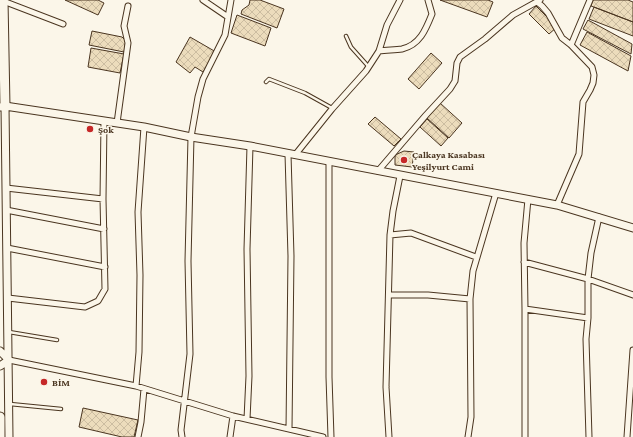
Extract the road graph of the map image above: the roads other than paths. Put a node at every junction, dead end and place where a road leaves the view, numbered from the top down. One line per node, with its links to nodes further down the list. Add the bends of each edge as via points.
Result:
1 (203, 0): 10 (street)
2 (231, 0): 10 (street)
3 (400, 0): 14 (street, via 387,25)
4 (428, 0): 14 (street, via 432,14 421,37 402,49)
5 (590, 0): 13 (street)
6 (3, 1): 11 (street); 17 (highway)
7 (538, 1): 8 (street); 13 (street, via 562,38)
8 (530, 2): 26 (street, via 460,57 455,81 450,89)
9 (128, 6): 20 (street, via 124,26 128,43)
10 (228, 18): 22 (street, via 224,35 198,97)
11 (63, 24)
12 (346, 36): 15 (lane, via 351,47)
13 (571, 45): 32 (street, via 592,67 594,75 593,83 583,102 578,154)
14 (379, 50): 15 (street)
15 (369, 67): 18 (street)
16 (266, 82): 18 (lane, via 272,79 305,93)
17 (2, 107): 19 (main road); 28 (main road)
18 (332, 109): 24 (street)
19 (104, 121): 20 (main road); 30 (street)
20 (117, 123): 21 (main road)
21 (144, 127): 22 (main road); 55 (street, via 138,212 140,275)
22 (191, 137): 23 (main road); 57 (street, via 188,261 190,354)
23 (250, 146): 24 (main road); 62 (street)
24 (291, 154): 25 (main road); 63 (street)
25 (329, 162): 26 (main road); 70 (street)
26 (378, 171): 27 (main road)
27 (400, 176): 29 (main road); 37 (street)
28 (6, 188): 30 (street); 33 (main road)
29 (496, 193): 31 (main road); 39 (street)
30 (103, 198): 36 (street)
31 (528, 199): 32 (main road); 40 (street)
32 (558, 205): 34 (main road)
33 (6, 210): 36 (street); 38 (main road)
34 (600, 217): 35 (main road); 42 (street)
35 (633, 228)
36 (104, 229): 41 (street)
37 (390, 235): 39 (street, via 411,233); 44 (street)
38 (7, 248): 41 (street); 45 (main road)
39 (476, 257): 46 (street)
40 (524, 262): 42 (street); 47 (street)
41 (105, 267): 45 (street, via 105,289 98,301 85,307)
42 (588, 279): 43 (street); 48 (street)
43 (633, 295)
44 (389, 296): 46 (street, via 428,295); 71 (street, via 386,387)
45 (8, 298): 49 (main road)
46 (470, 299): 72 (street, via 471,417)
47 (525, 309): 48 (street); 73 (street)
48 (588, 318): 74 (street, via 586,339)
49 (8, 332): 50 (lane); 53 (main road)
50 (58, 340)
51 (633, 350): 75 (street)
52 (0, 351): 53 (main road)
53 (9, 360): 54 (main road); 55 (street); 58 (main road)
54 (0, 366)
55 (136, 386): 56 (street)
56 (144, 389): 57 (street); 66 (street)
57 (186, 402): 60 (street); 67 (street)
58 (9, 404): 59 (lane); 65 (main road)
59 (61, 409)
60 (233, 416): 62 (street); 68 (street)
61 (0, 417): 64 (highway)
62 (247, 419): 63 (street)
63 (289, 429): 69 (street)
64 (0, 437)
65 (9, 437)
66 (138, 437)
67 (182, 437)
68 (230, 437)
69 (323, 437)
70 (331, 437)
71 (389, 437)
72 (468, 437)
73 (525, 437)
74 (589, 437)
75 (627, 437)

